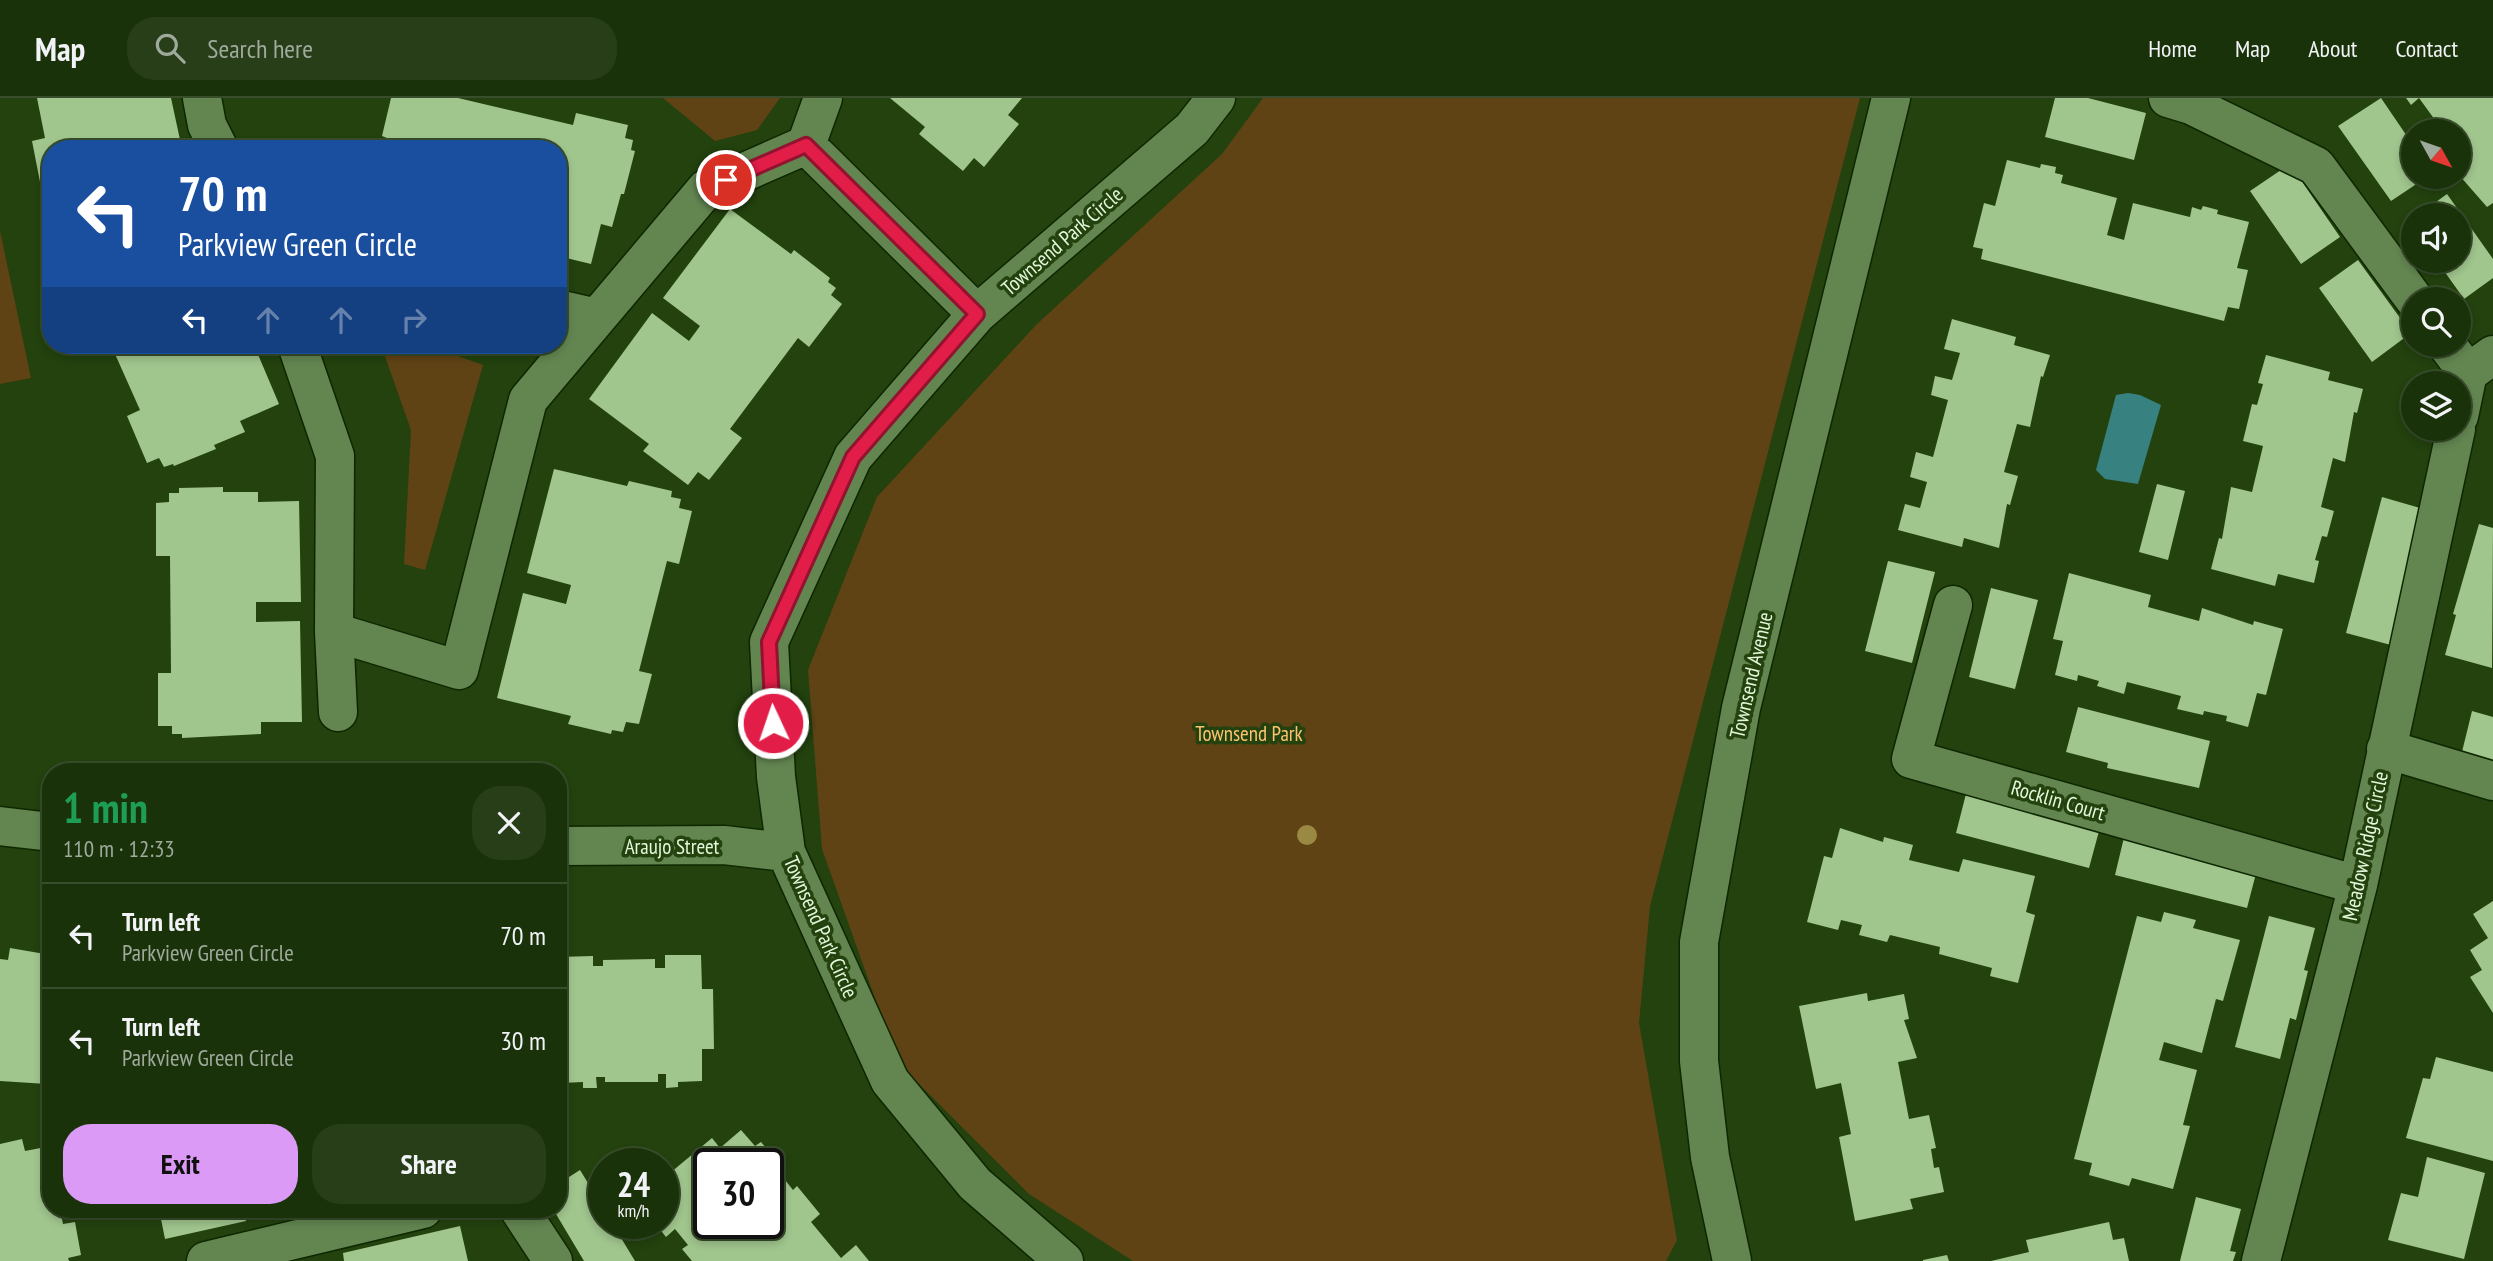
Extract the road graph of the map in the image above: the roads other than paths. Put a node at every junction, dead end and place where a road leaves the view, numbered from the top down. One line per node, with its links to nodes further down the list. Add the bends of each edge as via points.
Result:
1 (202, 98): 6 (street, via 206,125)
2 (823, 98): 7 (street)
3 (1216, 98): 10 (street, Townsend Park Circle, via 1192,129)
4 (1891, 98): 32 (street, Townsend Avenue, via 1741,708 1699,942 1699,1061 1710,1157)
5 (2184, 100): 8 (street, via 2316,166)
6 (214, 140)
7 (806, 145): 10 (street); 11 (street, via 706,189)
8 (2405, 287)
9 (567, 311): 11 (street)
10 (977, 314): 24 (street, Townsend Park Circle, via 853,457 769,642 776,777)
11 (597, 318): 13 (street)
12 (300, 354): 17 (street, via 335,456)
13 (567, 354)
14 (567, 354): 17 (street, via 528,400 459,670)
15 (2453, 441): 19 (street, Meadow Ridge Circle)
16 (1953, 605): 25 (street, Rocklin Court, via 1911,759)
17 (334, 632): 18 (street)
18 (338, 712)
19 (2386, 749): 20 (street); 25 (street, Meadow Ridge Circle)
20 (2493, 781)
21 (0, 827): 22 (street)
22 (42, 831)
23 (567, 846): 24 (street, Araujo Street, via 724,845)
24 (786, 852): 31 (street, Townsend Park Circle, via 890,1081 975,1184)
25 (2358, 885): 33 (street, Meadow Ridge Circle)
26 (346, 1218): 28 (street)
27 (525, 1218): 30 (street)
28 (311, 1222): 29 (street)
29 (206, 1261)
30 (553, 1261)
31 (1064, 1261)
32 (1732, 1261)
33 (2261, 1261)

